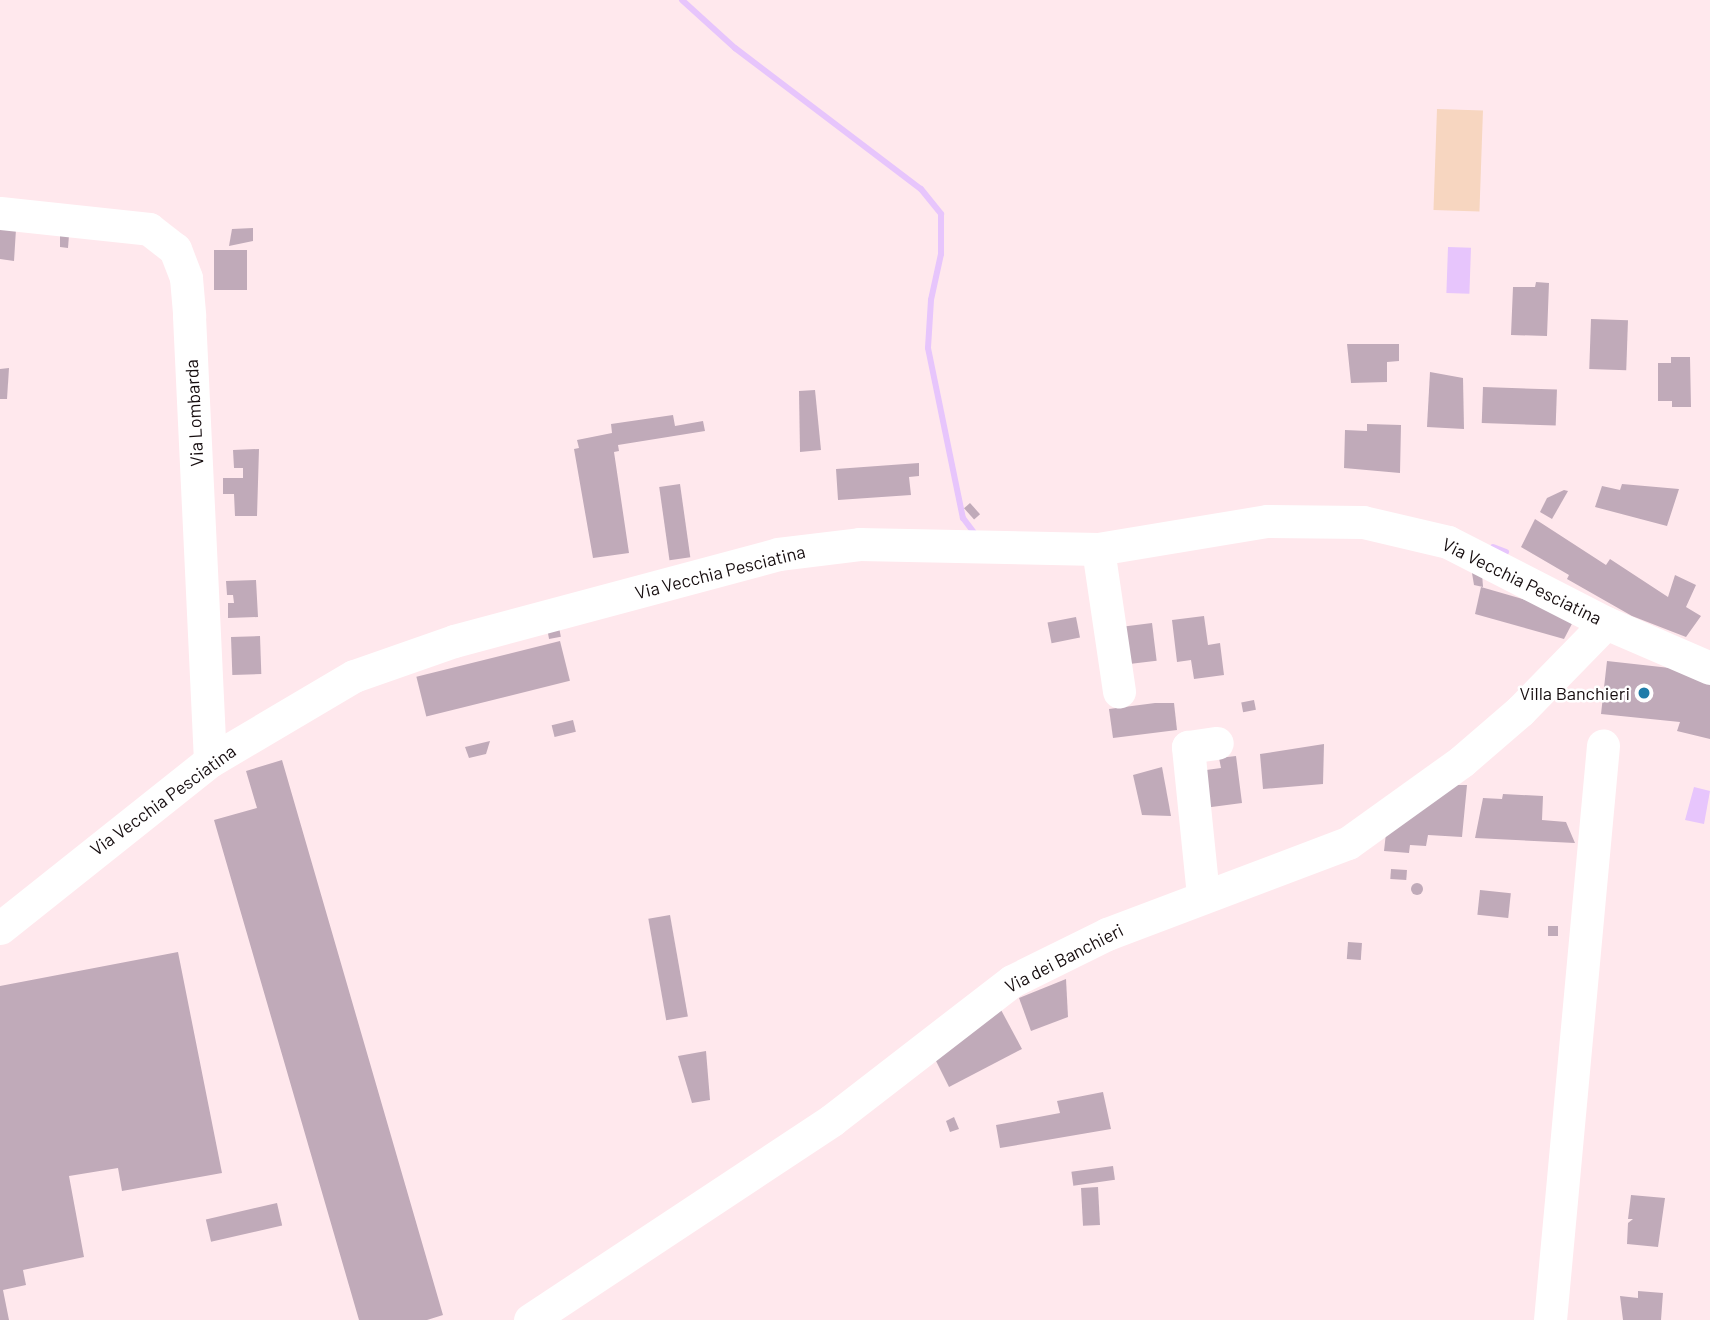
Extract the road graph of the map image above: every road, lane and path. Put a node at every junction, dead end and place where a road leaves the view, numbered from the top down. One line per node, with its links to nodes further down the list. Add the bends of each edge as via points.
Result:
1 (0, 213): 8 (street, Via Lombarda, via 149,229 175,249 186,278 190,316)
2 (1098, 549): 3 (street, Via Vecchia Pesciatina, via 1267,521 1363,522 1448,542); 5 (street); 8 (street, Via Vecchia Pesciatina, via 859,544 778,554 454,641 354,676)
3 (1606, 623): 4 (street, Via Vecchia Pesciatina); 9 (street, Via dei Banchieri, via 1520,711 1462,761 1348,843)
4 (1710, 668)
5 (1119, 691)
6 (1217, 743): 9 (street, via 1188,747)
7 (1603, 745): 12 (street)
8 (211, 761): 10 (street, Via Vecchia Pesciatina)
9 (1203, 895): 11 (street, Via dei Banchieri, via 1107,934 1012,981 832,1119)
10 (0, 928)
11 (530, 1320)
12 (1550, 1320)

